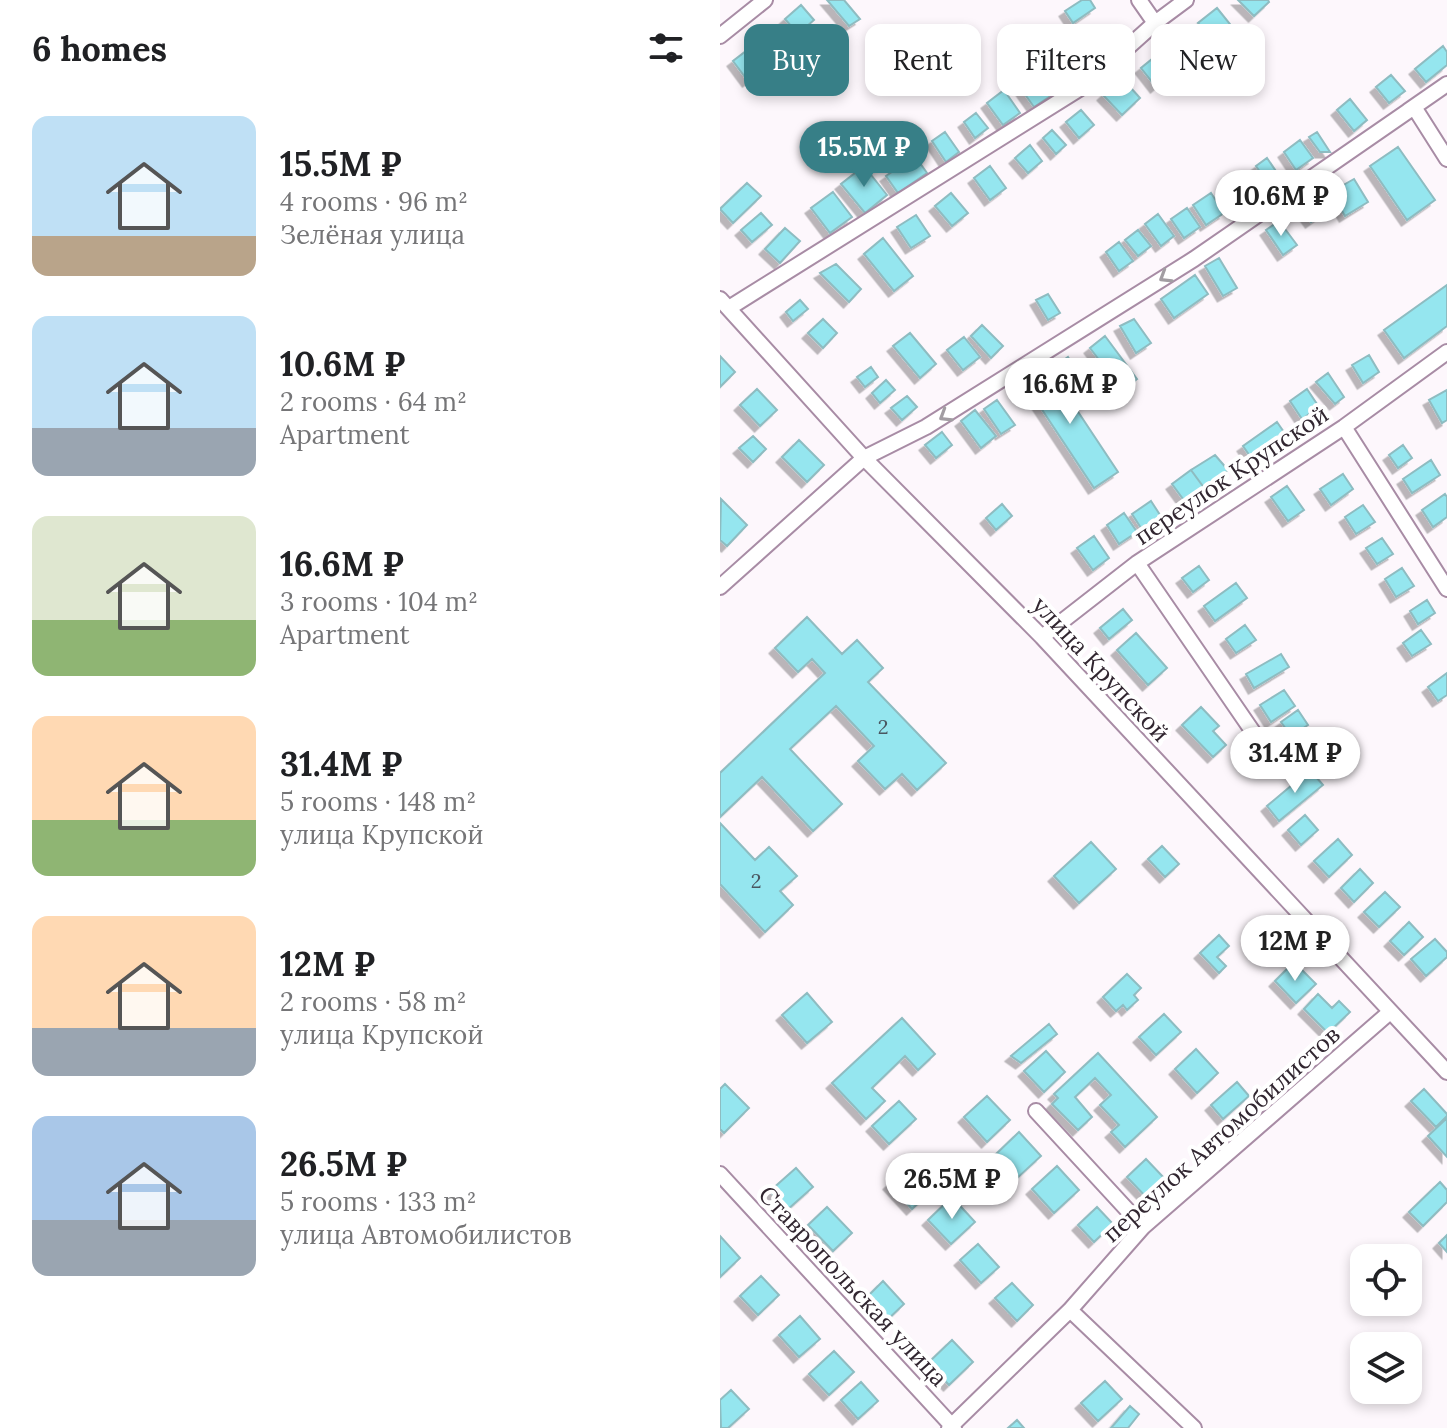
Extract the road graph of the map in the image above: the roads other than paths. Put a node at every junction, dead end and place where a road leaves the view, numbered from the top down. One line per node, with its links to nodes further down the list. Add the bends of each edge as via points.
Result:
1 (765, 0): 5 (street)
2 (1139, 0): 4 (street)
3 (1186, 0): 4 (street)
4 (1155, 23): 10 (street, via 1087,84)
5 (720, 36)
6 (1447, 84): 7 (street)
7 (1414, 107): 8 (street); 9 (street); 13 (street, one-way to 13, via 1194,259 926,427)
8 (1401, 115)
9 (1447, 159)
10 (725, 304): 13 (street, улица Крупской)
11 (1447, 352): 12 (street, переулок Крупской)
12 (1344, 427): 14 (street, переулок Крупской); 16 (street)
13 (864, 458): 15 (street); 17 (street, улица Крупской)
14 (1137, 563): 17 (street, переулок Крупской); 18 (street)
15 (721, 583)
16 (1447, 589)
17 (1042, 637): 19 (street, улица Крупской)
18 (1264, 748)
19 (1390, 1012): 20 (street, улица Крупской); 23 (street, переулок Автомобилистов)
20 (1447, 1072)
21 (1036, 1111): 23 (street)
22 (720, 1174): 25 (street, Ставропольская улица)
23 (1143, 1227): 24 (street, переулок Автомобилистов)
24 (1070, 1310): 25 (street, переулок Автомобилистов); 26 (street)
25 (952, 1427)
26 (1194, 1428)

